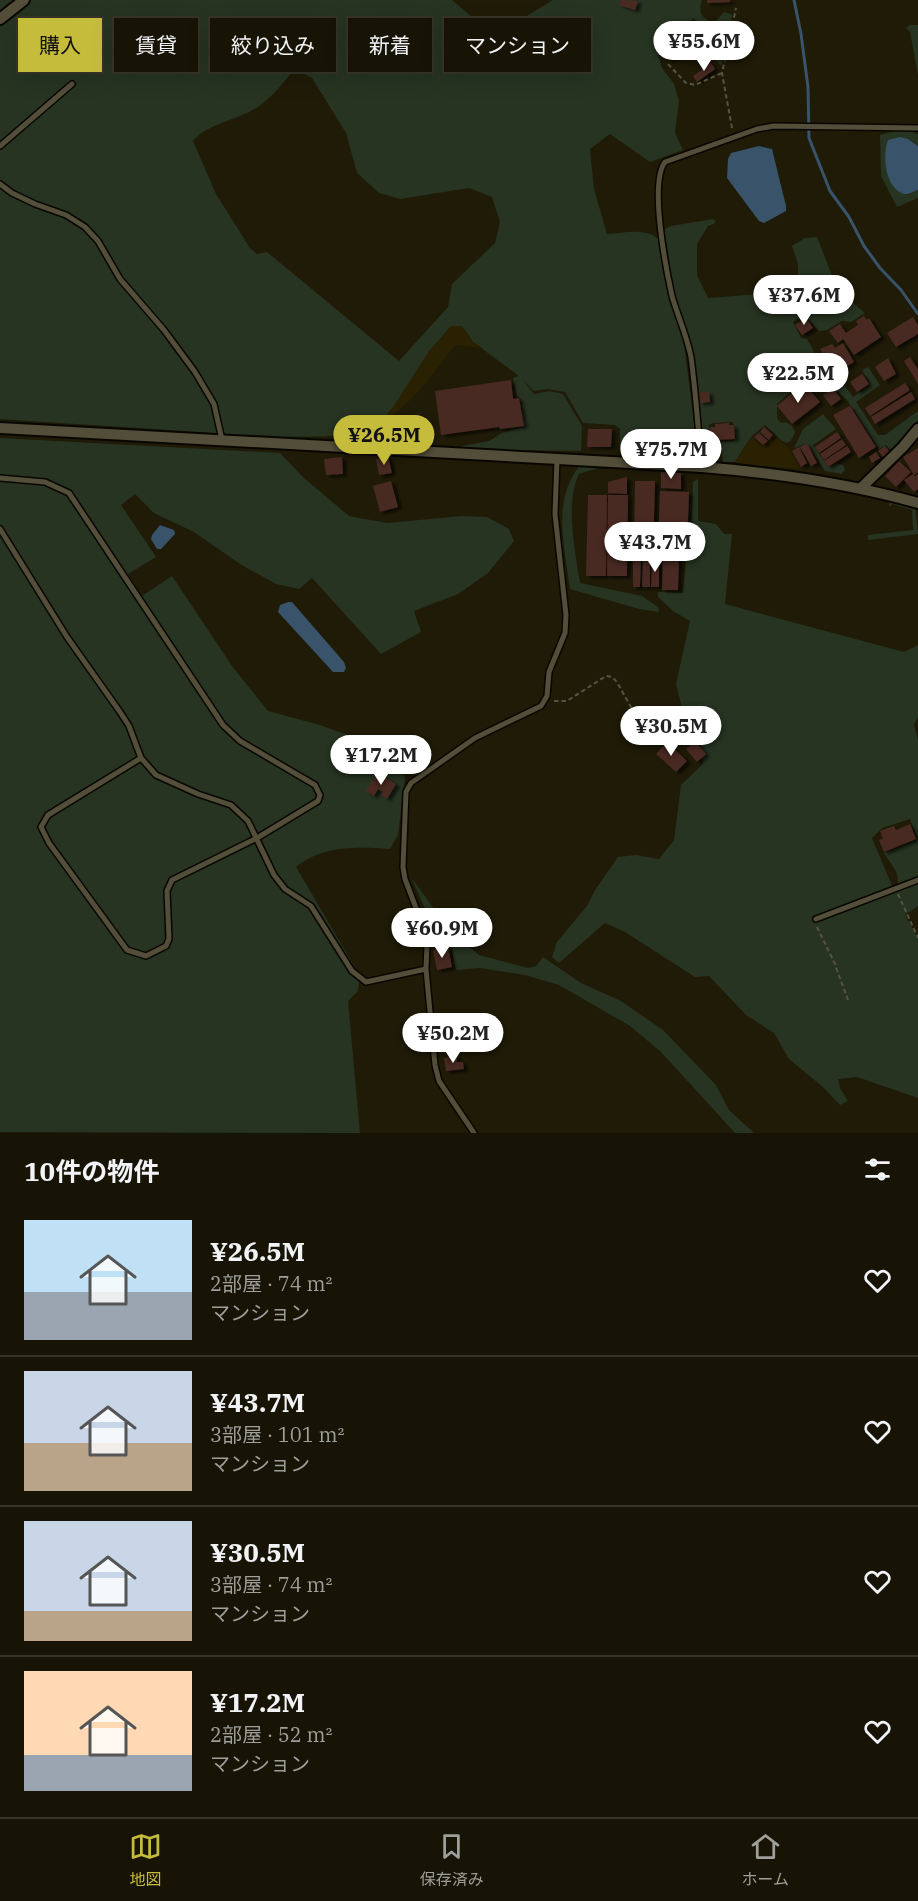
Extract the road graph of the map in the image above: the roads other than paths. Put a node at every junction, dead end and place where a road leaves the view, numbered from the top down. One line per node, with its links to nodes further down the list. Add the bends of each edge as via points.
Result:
1 (24, 0): 2 (street)
2 (0, 19)
3 (72, 84): 5 (lane)
4 (918, 128): 11 (lane, via 774,126 665,162 660,168 657,184 666,261 691,358)
5 (0, 146)
6 (0, 184): 9 (lane, via 35,204 66,215 98,241 120,279 195,372 214,404)
7 (0, 428): 9 (street)
8 (918, 429): 13 (street)
9 (222, 440): 10 (street)
10 (557, 459): 11 (street); 20 (lane, via 555,514 566,615 565,633 549,672 546,699 541,706 475,738 411,783 406,792 403,867 424,929)
11 (702, 467): 13 (street, via 764,472)
12 (0, 478): 17 (lane, via 45,482 69,493 223,725 240,741 315,785 320,795 318,801)
13 (861, 488): 14 (street)
14 (918, 503)
15 (0, 529): 16 (lane, via 67,637 125,719)
16 (141, 758): 17 (lane, via 156,775 231,805 248,820); 17 (lane, via 48,815 42,827 49,843 127,951 146,956 166,946 167,891 172,880)
17 (257, 838): 20 (lane, via 274,875 285,889 311,906 360,979 366,982)
18 (918, 880): 19 (lane)
19 (816, 919)
20 (426, 969): 21 (lane, via 439,1081)
21 (474, 1133)

